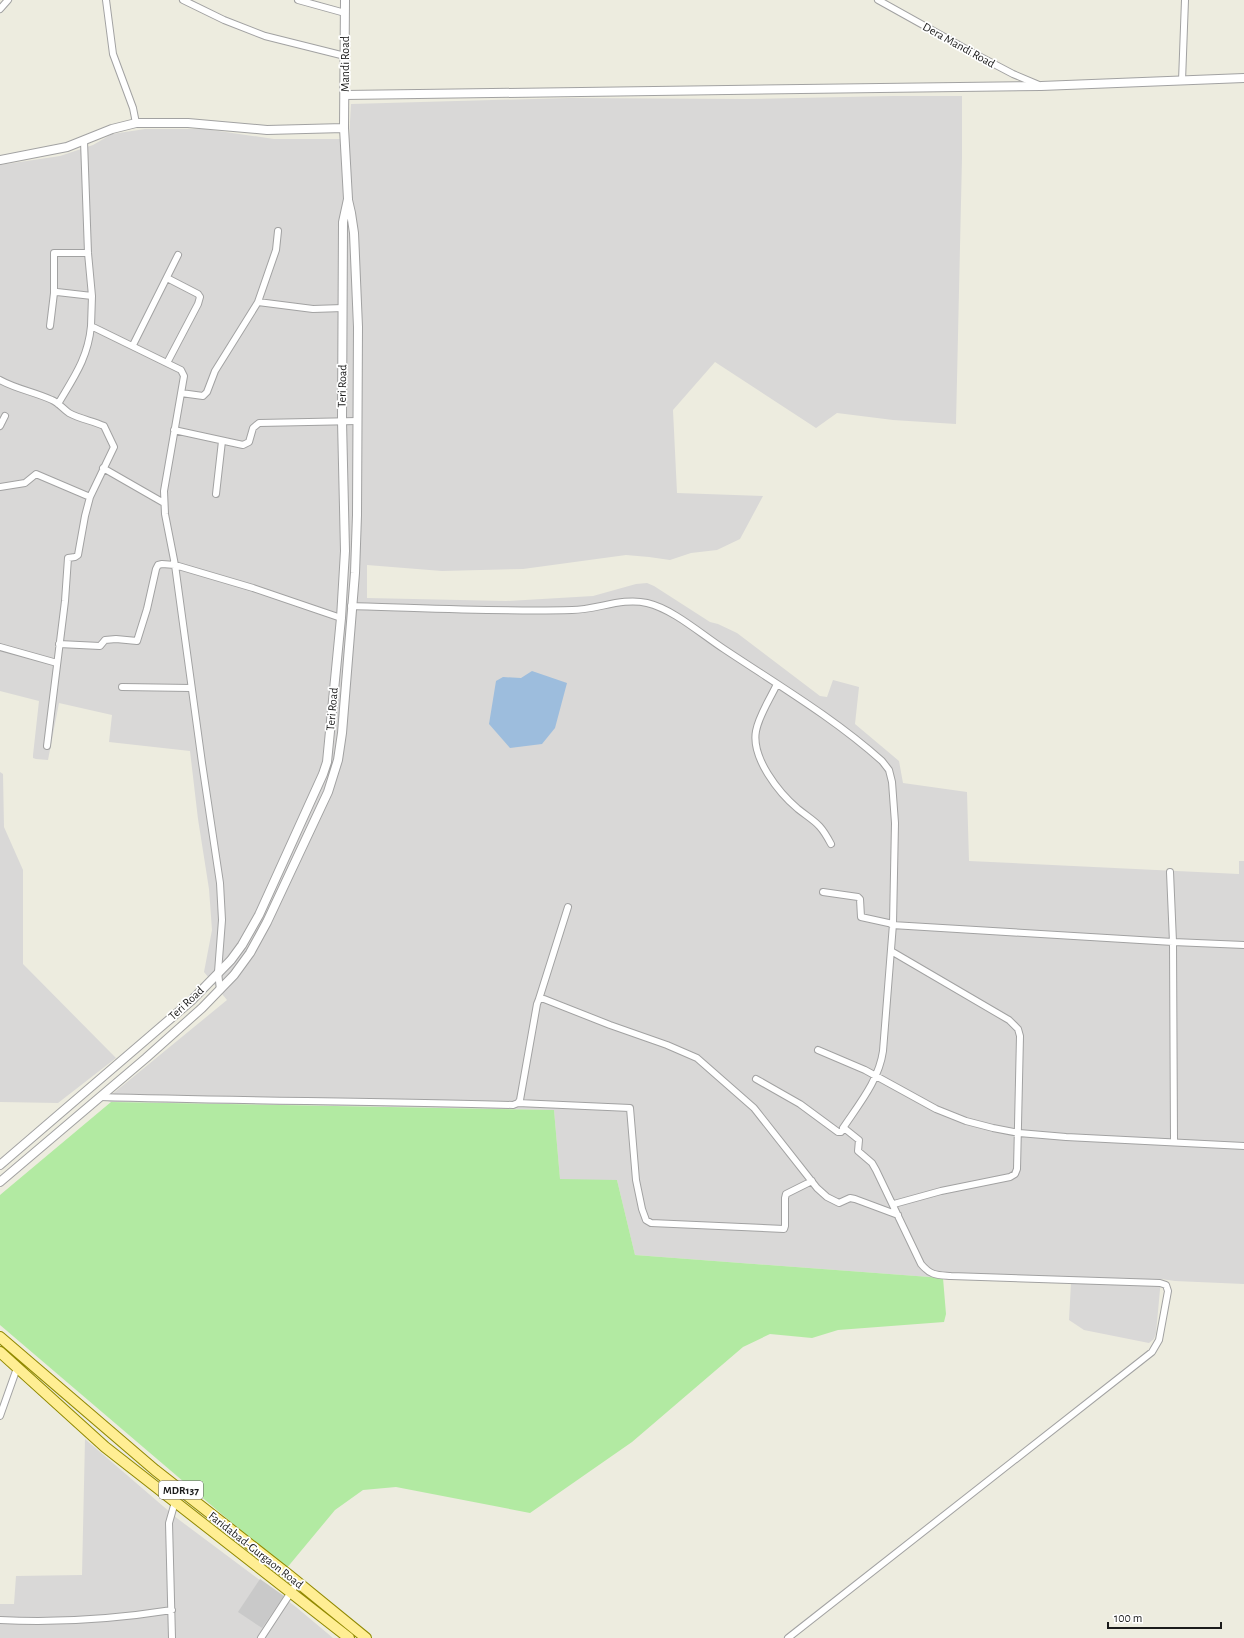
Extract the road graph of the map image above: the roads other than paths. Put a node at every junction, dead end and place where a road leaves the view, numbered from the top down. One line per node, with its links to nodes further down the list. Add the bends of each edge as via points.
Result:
1 (8, 0): 8 (street)
2 (106, 0): 15 (street, via 114,54)
3 (183, 0): 10 (street, via 265,36)
4 (298, 0): 9 (street)
5 (345, 0): 9 (street, Mandi Road)
6 (878, 0): 13 (street, Dera Mandi Road, via 975,54)
7 (1185, 0): 12 (street)
8 (0, 9)
9 (345, 13): 10 (street, Mandi Road)
10 (345, 56): 14 (street, Mandi Road)
11 (1244, 78): 12 (street)
12 (1182, 81): 13 (street)
13 (1041, 86): 14 (street)
14 (345, 95): 16 (street, Mandi Road)
15 (136, 123): 16 (street, via 188,123 267,130); 17 (street, via 112,129)
16 (344, 128): 19 (street, Teri Road)
17 (84, 141): 18 (street, via 42,152); 21 (street)
18 (1, 157)
19 (348, 199): 27 (street, Teri Road, via 343,222); 37 (street, via 354,233)
20 (278, 231): 26 (street, via 276,250)
21 (88, 253): 25 (street); 28 (street, via 54,253 54,293)
22 (178, 255): 23 (street)
23 (168, 278): 30 (street); 31 (street, via 200,297)
24 (57, 292): 25 (street)
25 (92, 296): 29 (street)
26 (258, 302): 27 (street, via 313,309); 33 (street, via 214,371 205,395)
27 (344, 308): 36 (street, Teri Road)
28 (50, 326)
29 (91, 326): 30 (street); 34 (street, via 90,340 83,361)
30 (133, 345): 31 (street)
31 (167, 363): 33 (street, via 184,373)
32 (0, 380): 34 (street)
33 (181, 393): 39 (street)
34 (58, 404): 41 (street, via 69,412 106,428 114,446)
35 (5, 416): 38 (street)
36 (342, 421): 37 (street); 40 (street, via 259,423 253,428 247,444); 48 (street, Teri Road, via 345,551)
37 (358, 421): 47 (street, via 357,539)
38 (0, 426)
39 (174, 430): 40 (street); 45 (street)
40 (222, 440): 43 (street)
41 (103, 468): 44 (street); 45 (street)
42 (0, 488): 44 (street, via 25,484 36,474)
43 (216, 494)
44 (90, 497): 51 (street, via 78,555 68,558)
45 (164, 503): 46 (street)
46 (176, 565): 48 (street); 51 (street, via 162,564 156,569 137,641 105,640 100,646); 56 (street)
47 (351, 606): 50 (street); 54 (street, via 574,610 624,602 647,603 686,623)
48 (341, 618): 49 (street, Teri Road)
49 (338, 641): 50 (street); 66 (street, Teri Road, via 329,749 323,774 256,920 235,955)
50 (349, 641): 67 (street, via 340,750 328,792 261,935 242,964)
51 (59, 644): 53 (street)
52 (0, 647): 53 (street)
53 (57, 663): 57 (street)
54 (777, 684): 58 (street, via 756,729 757,751 780,791 818,824); 62 (street, via 871,752 889,770 894,793 895,823)
55 (122, 687): 56 (street)
56 (192, 688): 66 (street, via 220,883 222,920)
57 (46, 746)
58 (831, 844)
59 (1170, 872): 63 (street)
60 (823, 892): 62 (street, via 858,897 861,917)
61 (568, 907): 68 (street)
62 (892, 925): 63 (street); 65 (street)
63 (1173, 942): 64 (street); 76 (street)
64 (1244, 945)
65 (891, 951): 70 (street, via 882,1061); 75 (street, via 1002,1015 1018,1029)
66 (218, 972): 67 (street); 78 (street, Teri Road, via 191,1001)
67 (220, 990): 72 (street)
68 (540, 999): 73 (street, via 536,1004); 79 (street, via 697,1058 754,1108)
69 (818, 1050): 70 (street)
70 (876, 1077): 74 (street); 75 (street, via 950,1115 978,1125)
71 (756, 1079): 74 (street, via 800,1104 838,1132)
72 (100, 1097): 73 (street, via 234,1101 513,1105); 80 (street)
73 (518, 1103): 79 (street, via 630,1108 636,1180 642,1209 646,1220 651,1223 784,1229 786,1194)
74 (843, 1128): 81 (street, via 860,1140 858,1151 874,1166)
75 (1019, 1133): 76 (street); 81 (street, via 1017,1169 1010,1177 956,1187)
76 (1174, 1141): 77 (street)
77 (1244, 1146)
78 (0, 1165)
79 (812, 1181): 82 (street, via 835,1203 842,1203 850,1198)
80 (0, 1182)
81 (894, 1204): 82 (street)
82 (898, 1215): 96 (street, via 921,1264 927,1272 937,1275 1166,1285 1168,1291 1160,1340 1152,1352)
83 (0, 1337): 88 (main road, Faridabad-Gurgaon Road / MDR137, via 155,1470)
84 (0, 1352): 85 (main road, Faridabad-Gurgaon Road / MDR137)
85 (17, 1368): 86 (street); 87 (main road, Faridabad-Gurgaon Road / MDR137, via 105,1447)
86 (0, 1416)
87 (175, 1502): 89 (main road, Faridabad-Gurgaon Road / MDR137); 90 (street, via 169,1523)
88 (297, 1583): 89 (street); 95 (main road, Faridabad-Gurgaon Road / MDR137)
89 (291, 1593): 93 (street); 94 (main road, Faridabad-Gurgaon Road / MDR137)
90 (172, 1610): 91 (street, via 93,1619); 92 (street)
91 (0, 1620)
92 (172, 1638)
93 (260, 1638)
94 (349, 1638)
95 (366, 1638)
96 (788, 1638)

